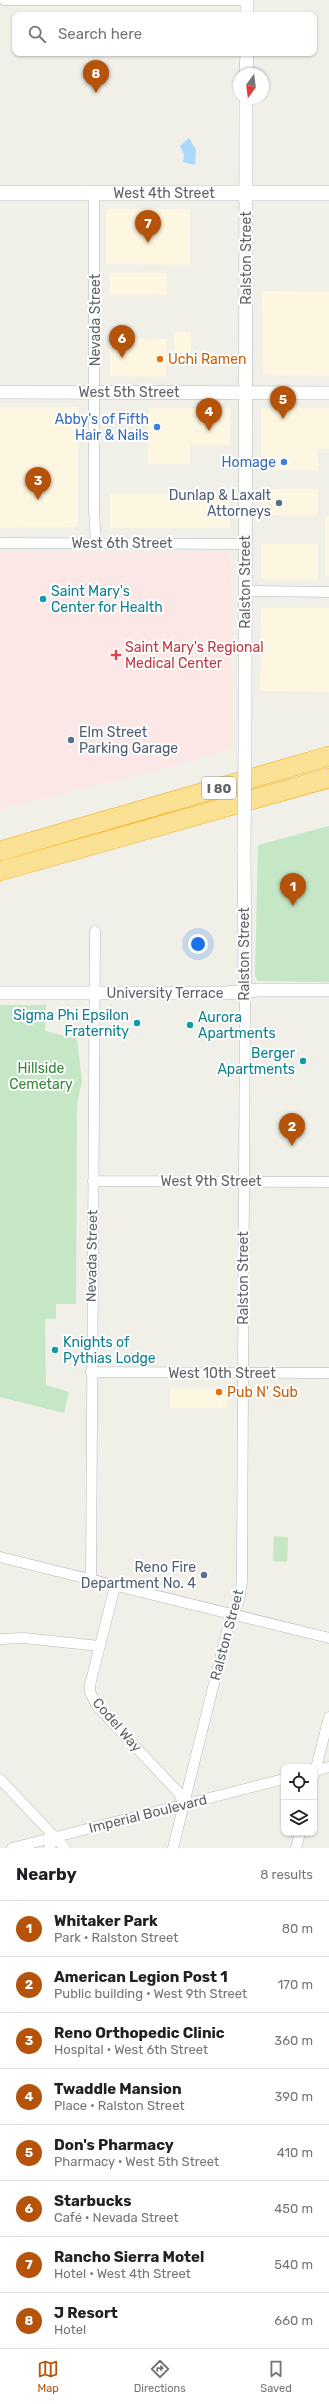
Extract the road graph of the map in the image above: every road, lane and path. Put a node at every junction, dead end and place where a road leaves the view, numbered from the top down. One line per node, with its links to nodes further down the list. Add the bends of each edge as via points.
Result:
1 (4, 0): 2 (street)
2 (241, 0)
3 (247, 0): 4 (street)
4 (247, 12)
5 (246, 56): 6 (street)
6 (246, 68)
7 (246, 104): 9 (street, Ralston Street)
8 (0, 192): 10 (main road, West 4th Street)
9 (246, 192): 10 (main road, West 4th Street); 11 (main road, West 4th Street); 14 (street, Ralston Street)
10 (94, 193): 13 (street, Nevada Street)
11 (329, 193)
12 (0, 392): 13 (street, West 5th Street)
13 (95, 392): 14 (street, West 5th Street); 17 (street, Nevada Street)
14 (246, 392): 15 (street, West 5th Street); 18 (street, Ralston Street)
15 (329, 393)
16 (0, 543): 17 (street, West 6th Street)
17 (96, 543): 18 (street, West 6th Street)
18 (245, 544): 19 (street, Ralston Street)
19 (245, 591): 20 (street); 31 (street, Ralston Street, bridge)
20 (329, 592)
21 (329, 756): 25 (highway, I 80)
22 (329, 778): 23 (highway, I 80)
23 (193, 816): 27 (highway, I 80); 28 (highway, via 86,857)
24 (0, 837): 25 (highway)
25 (41, 840): 26 (highway, I 80)
26 (0, 851)
27 (0, 871)
28 (0, 881)
29 (95, 931): 33 (street, Nevada Street)
30 (329, 990): 31 (street, University Terrace)
31 (244, 991): 33 (street, University Terrace); 35 (street, Ralston Street)
32 (0, 993): 33 (street, University Terrace)
33 (94, 993): 34 (street, Nevada Street)
34 (93, 1181): 35 (street, West 9th Street); 37 (street, Nevada Street)
35 (244, 1181): 36 (street, West 9th Street); 38 (street, Ralston Street)
36 (329, 1182)
37 (92, 1372): 38 (street, West 10th Street); 41 (street, Nevada Street)
38 (243, 1373): 39 (street, West 10th Street); 43 (street, Ralston Street, via 242,1581 239,1601)
39 (329, 1373)
40 (0, 1557): 41 (street)
41 (91, 1580): 42 (street)
42 (115, 1586): 43 (street); 46 (street, Codel Way)
43 (233, 1615): 44 (street); 53 (street, Ralston Street)
44 (329, 1638)
45 (0, 1639): 46 (street, via 24,1638)
46 (99, 1646): 53 (street, Codel Way, via 90,1685 92,1700 178,1793)
47 (329, 1717): 48 (street)
48 (316, 1764)
49 (329, 1767): 50 (street)
50 (317, 1772)
51 (0, 1779): 55 (street)
52 (281, 1780): 53 (street, Imperial Boulevard)
53 (184, 1805): 55 (street, Imperial Boulevard); 59 (street, Ralston Street)
54 (299, 1836): 60 (street)
55 (55, 1837): 56 (street, Imperial Boulevard); 57 (street); 58 (street)
56 (12, 1848)
57 (49, 1848)
58 (65, 1848)
59 (173, 1848)
60 (296, 1848)

